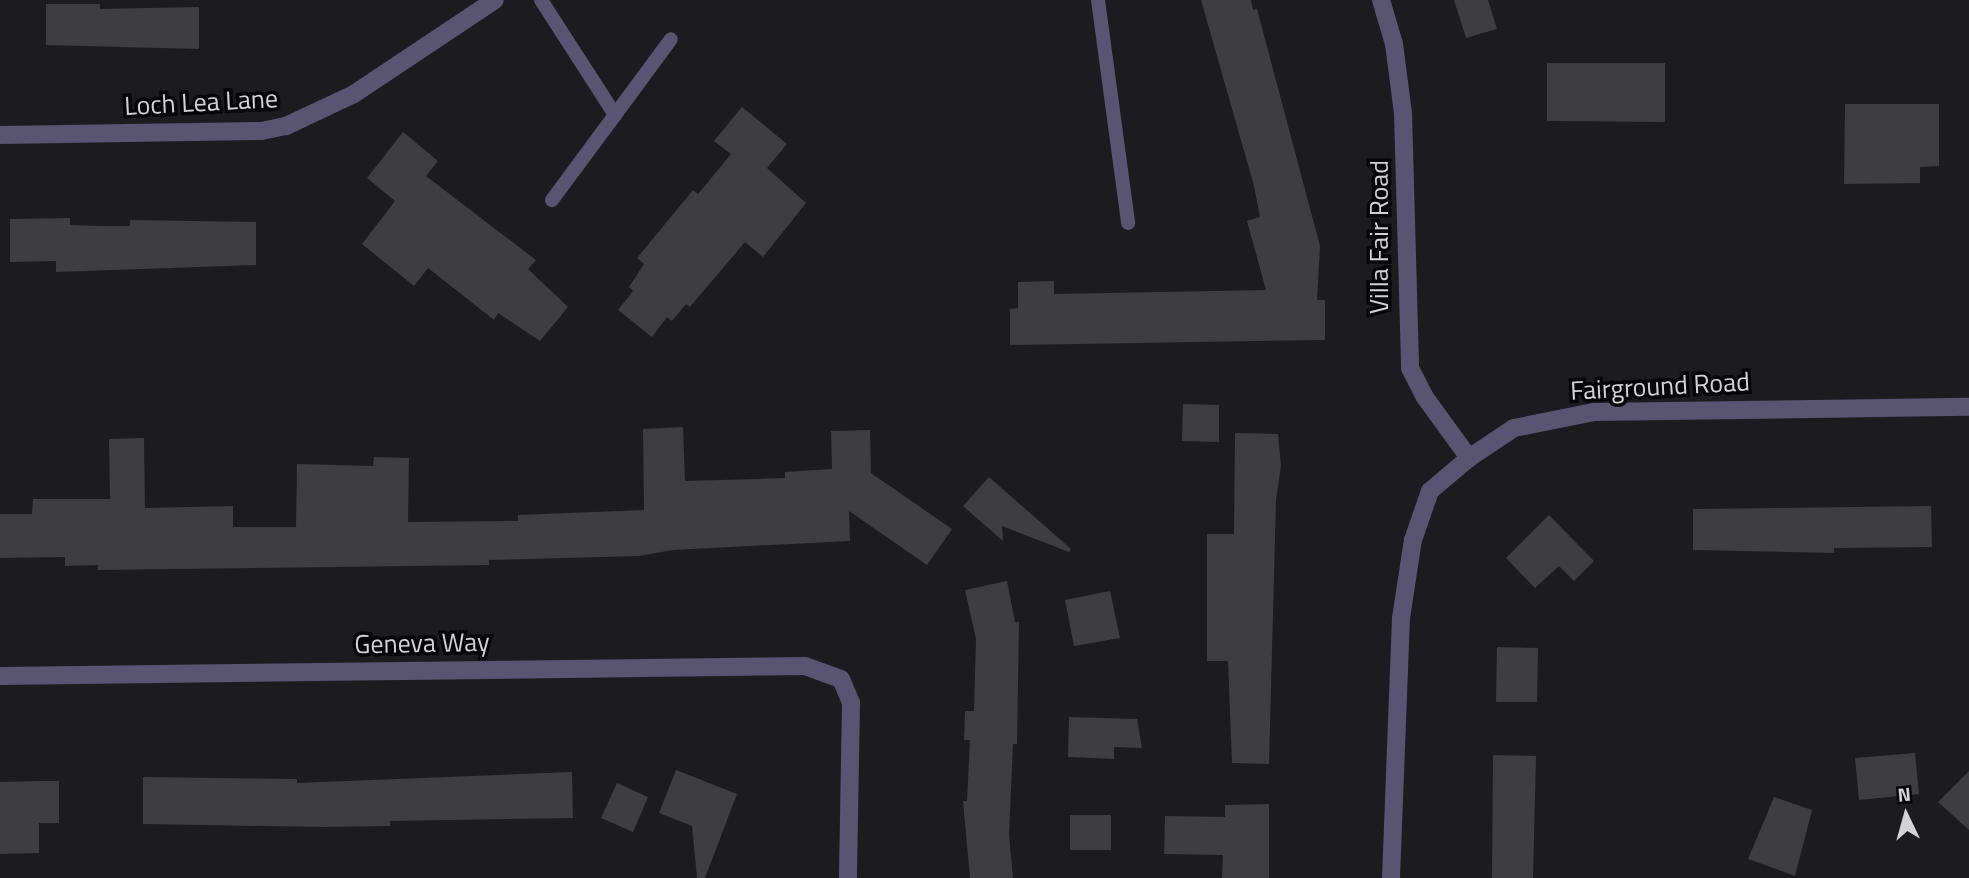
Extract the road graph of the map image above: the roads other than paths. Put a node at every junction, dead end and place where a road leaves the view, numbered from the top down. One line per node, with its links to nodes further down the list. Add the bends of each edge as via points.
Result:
1 (495, 0): 7 (street, Loch Lea Lane, via 354,94 286,126 262,131)
2 (541, 0): 6 (lane)
3 (1098, 0): 9 (lane)
4 (1381, 0): 11 (street, Villa Fair Road, via 1394,44 1403,113 1410,368 1424,396)
5 (671, 39): 6 (lane)
6 (615, 114): 8 (lane)
7 (0, 135)
8 (552, 200)
9 (1128, 223)
10 (1969, 407): 11 (street, Fairground Road, via 1594,412 1514,428)
11 (1469, 458): 14 (street, Fairground Road, via 1430,491 1413,540 1400,631)
12 (0, 676): 13 (street, Geneva Way, via 805,666 841,679 851,703)
13 (848, 878)
14 (1391, 878)

